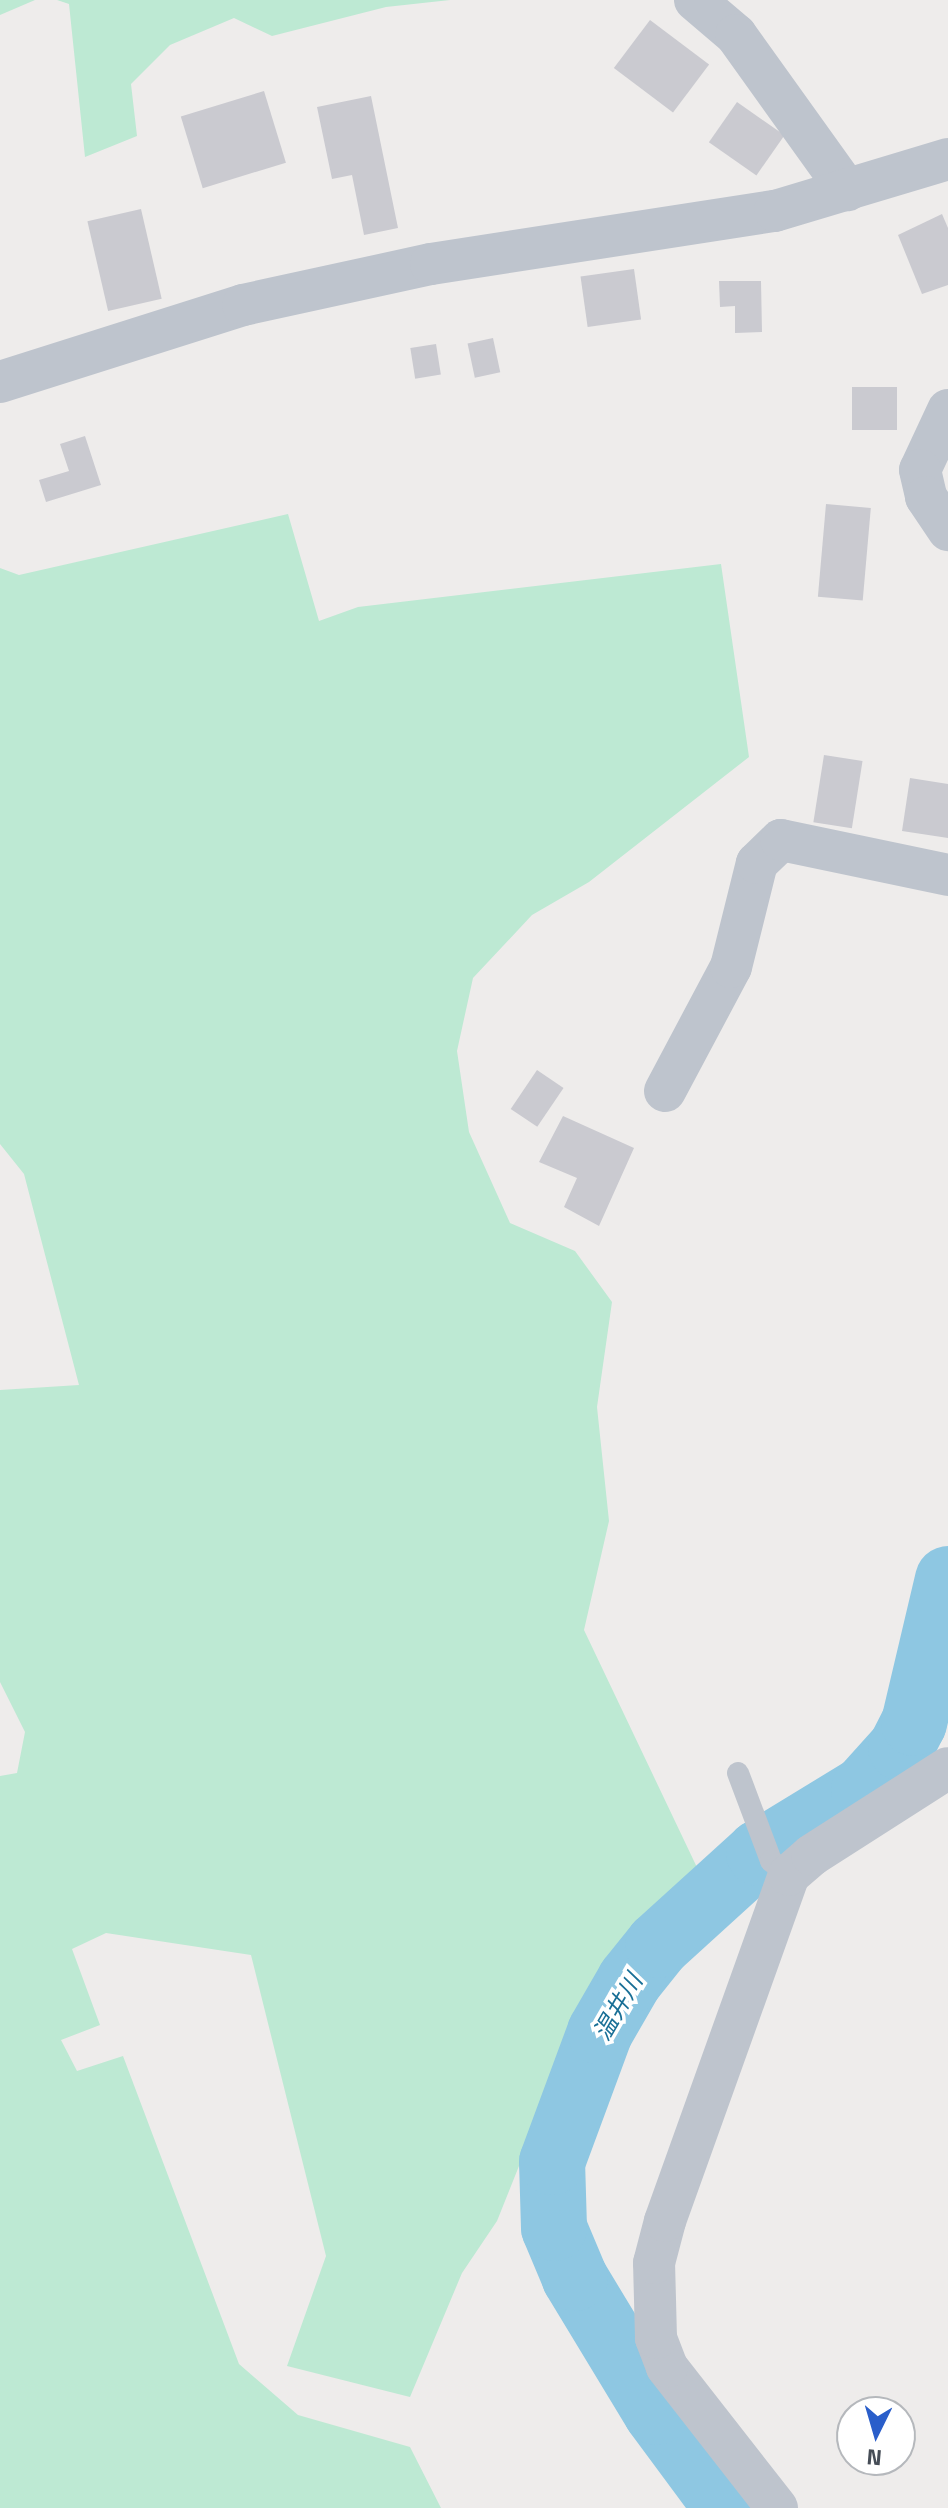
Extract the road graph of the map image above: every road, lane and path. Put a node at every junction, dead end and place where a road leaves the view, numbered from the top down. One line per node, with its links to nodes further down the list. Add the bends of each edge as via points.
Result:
1 (695, 0): 3 (street, via 736,35)
2 (948, 159): 3 (street)
3 (847, 190): 4 (street, via 775,211 431,264 243,305)
4 (0, 382)
5 (948, 410): 6 (street, via 920,470 926,497)
6 (948, 530)
7 (948, 875): 8 (street, via 781,840 757,863 731,967)
8 (665, 1091)
9 (948, 1768): 11 (street, via 812,1855)
10 (738, 1773): 11 (lane)
11 (780, 1868): 12 (street, via 654,2263 656,2338 667,2367)
12 (777, 2508)

